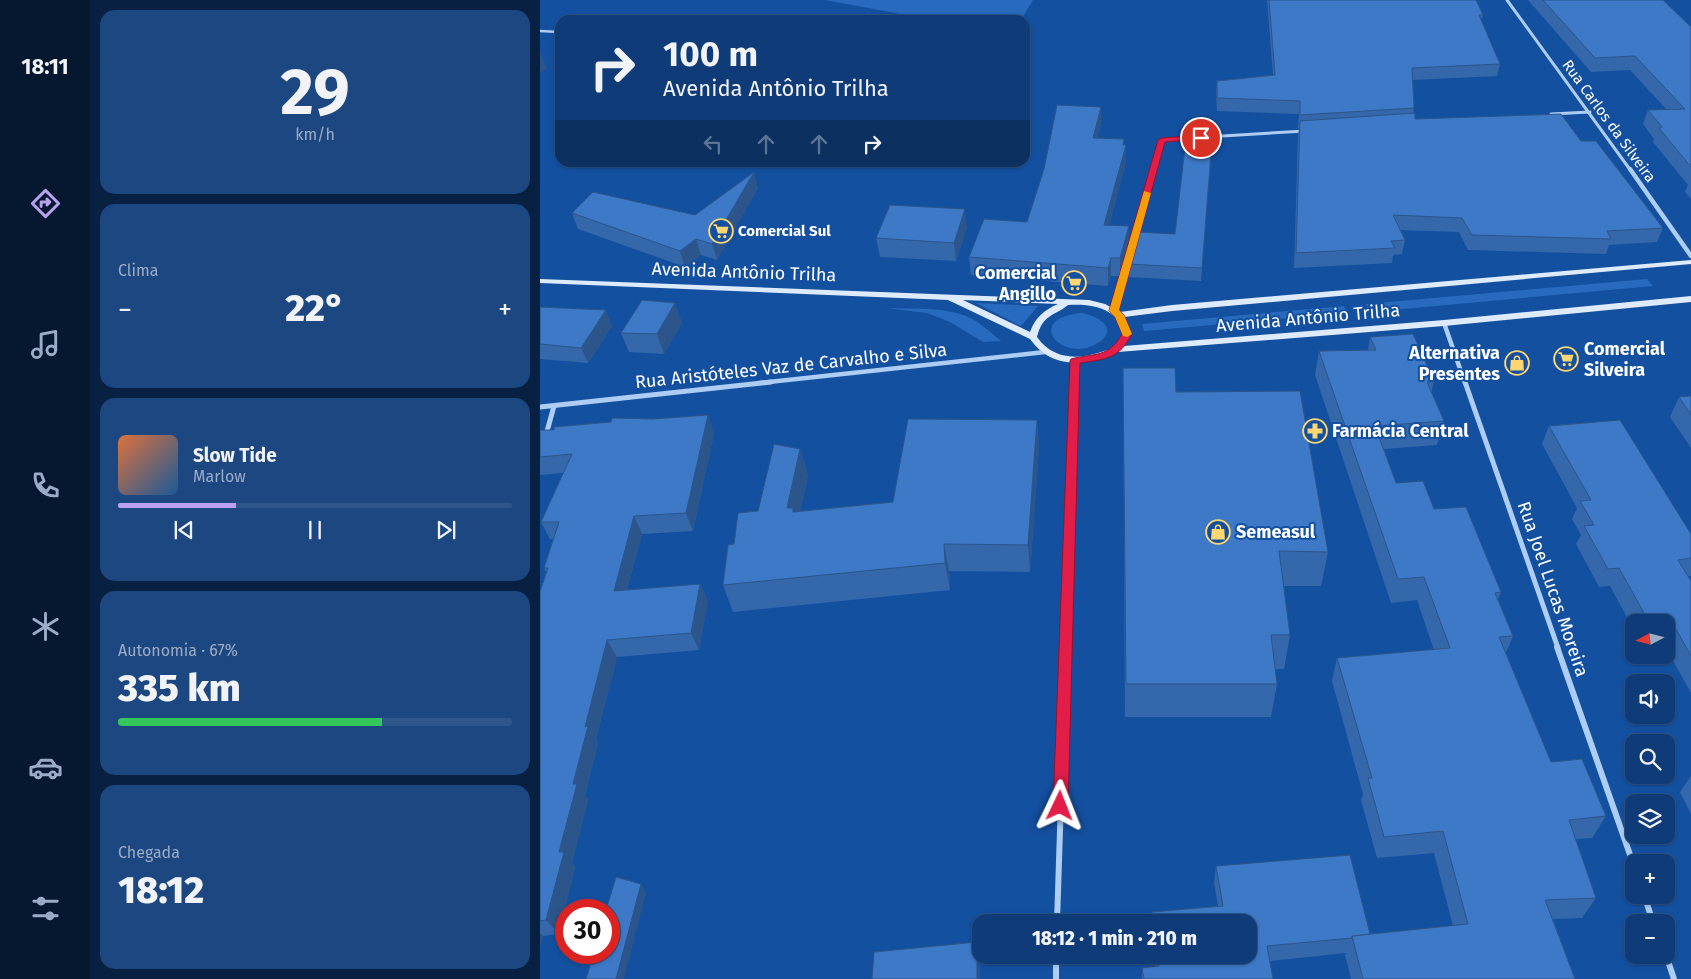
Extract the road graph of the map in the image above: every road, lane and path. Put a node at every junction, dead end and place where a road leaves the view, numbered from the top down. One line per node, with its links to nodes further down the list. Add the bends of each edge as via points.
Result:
1 (1507, 0): 4 (street, Rua Carlos da Silveira)
2 (540, 32): 3 (lane)
3 (555, 32)
4 (1590, 112): 5 (street); 9 (street, Rua Carlos da Silveira)
5 (1550, 114)
6 (1311, 130): 8 (street)
7 (1192, 138): 15 (street, via 1162,140)
8 (1202, 138)
9 (1691, 256)
10 (1691, 262): 15 (main road, Avenida Antônio Trilha)
11 (540, 281): 12 (main road, Avenida Antônio Trilha)
12 (946, 296): 14 (main road, Avenida Antônio Trilha); 17 (main road, Avenida Antônio Trilha)
13 (1691, 299): 16 (main road, Avenida Antônio Trilha)
14 (1067, 304): 15 (main road, Avenida Antônio Trilha, via 1089,303); 17 (main road, via 1041,316)
15 (1116, 313): 18 (main road, via 1127,334)
16 (1444, 323): 18 (main road, Avenida Antônio Trilha); 24 (street, Rua Joel Lucas Moreira)
17 (1033, 337): 19 (main road, Avenida Antônio Trilha)
18 (1118, 350): 20 (main road, Avenida Antônio Trilha, via 1098,358)
19 (1045, 352): 20 (main road, Avenida Antônio Trilha); 21 (street, Rua Aristóteles Vaz de Carvalho e Silva)
20 (1075, 361): 25 (street)
21 (554, 406): 22 (street, Rua Aristóteles Vaz de Carvalho e Silva); 23 (street)
22 (540, 407)
23 (545, 438)
24 (1630, 854)
25 (1057, 914)
26 (1056, 964): 28 (street)
27 (1669, 964): 29 (street)
28 (1056, 979)
29 (1674, 979)

